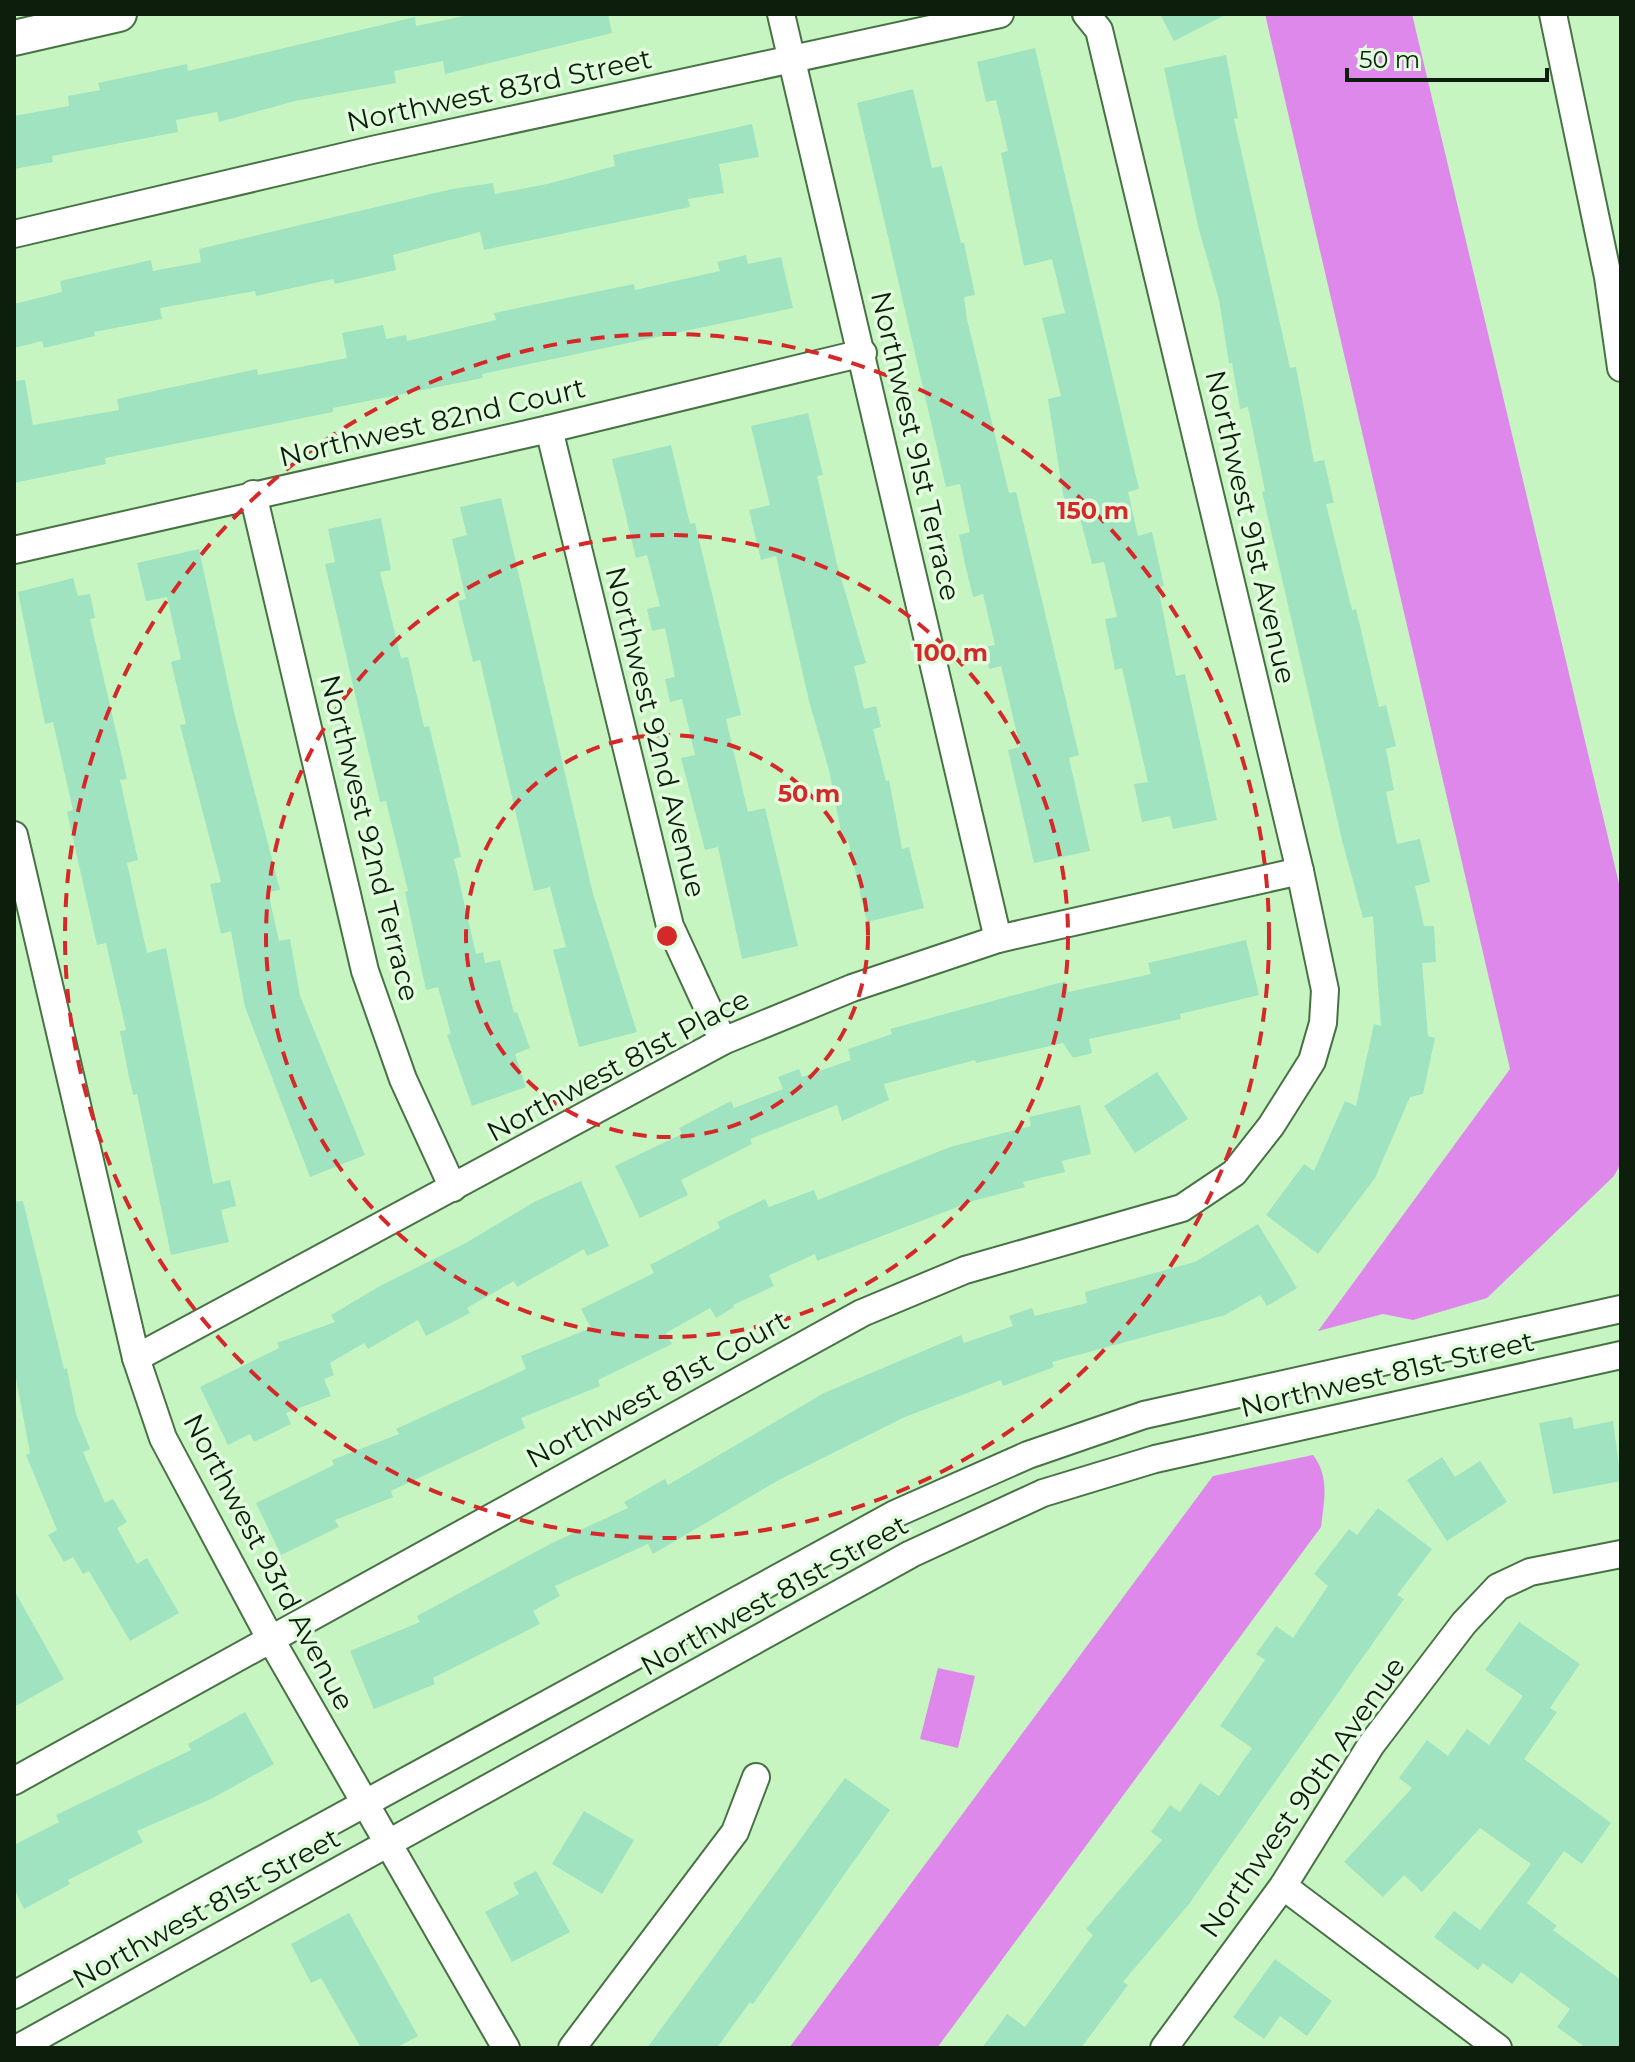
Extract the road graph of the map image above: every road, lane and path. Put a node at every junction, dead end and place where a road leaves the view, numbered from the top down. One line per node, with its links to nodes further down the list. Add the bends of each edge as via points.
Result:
1 (119, 14): 6 (main road)
2 (781, 14): 7 (street, Northwest 91st Terrace)
3 (1000, 14): 7 (street, Northwest 83rd Street)
4 (1086, 14): 15 (street, Northwest 91st Avenue, via 1099,30)
5 (1553, 14): 10 (street, via 1608,277)
6 (14, 38)
7 (791, 58): 8 (street, Northwest 83rd Street); 9 (street, Northwest 91st Terrace)
8 (14, 234)
9 (863, 353): 11 (street, Northwest 82nd Court); 16 (street, Northwest 91st Terrace)
10 (1621, 368)
11 (549, 429): 12 (street, Northwest 82nd Court); 17 (street, Northwest 92nd Avenue, via 670,926)
12 (253, 494): 13 (street, Northwest 82nd Court); 19 (street, Northwest 92nd Terrace, via 365,971 403,1079)
13 (14, 550)
14 (14, 835): 22 (street, Northwest 93rd Avenue)
15 (1300, 871): 16 (street, Northwest 81st Place); 18 (street, Northwest 91st Avenue, via 1325,990)
16 (998, 939): 17 (street, Northwest 81st Place, via 852,988)
17 (723, 1041): 19 (street, Northwest 81st Place)
18 (1312, 1061): 24 (street, Northwest 81st Court, via 1234,1173 1182,1208 965,1270 862,1313)
19 (453, 1188): 22 (street, Northwest 81st Place)
20 (1621, 1309): 27 (street, Northwest 81st Street, via 1144,1415 1028,1455 895,1514)
21 (1621, 1355): 28 (street, Northwest 81st Street, via 1155,1459 1043,1493 911,1554)
22 (136, 1358): 24 (street, Northwest 93rd Avenue, via 163,1438)
23 (1620, 1558): 29 (street, Northwest 90th Avenue, via 1530,1572 1498,1587 1371,1745)
24 (270, 1638): 26 (street, Northwest 81st Court); 27 (street, Northwest 93rd Avenue)
25 (756, 1777): 33 (street, via 735,1832)
26 (14, 1781)
27 (365, 1803): 28 (street, Northwest 93rd Avenue); 30 (street, Northwest 81st Street)
28 (388, 1845): 31 (street, Northwest 81st Street); 32 (street, Northwest 93rd Avenue)
29 (1283, 1886): 34 (street, Northwest 90th Avenue); 35 (street)
30 (14, 1995)
31 (18, 2048)
32 (506, 2048)
33 (572, 2048)
34 (1164, 2048)
35 (1498, 2048)

